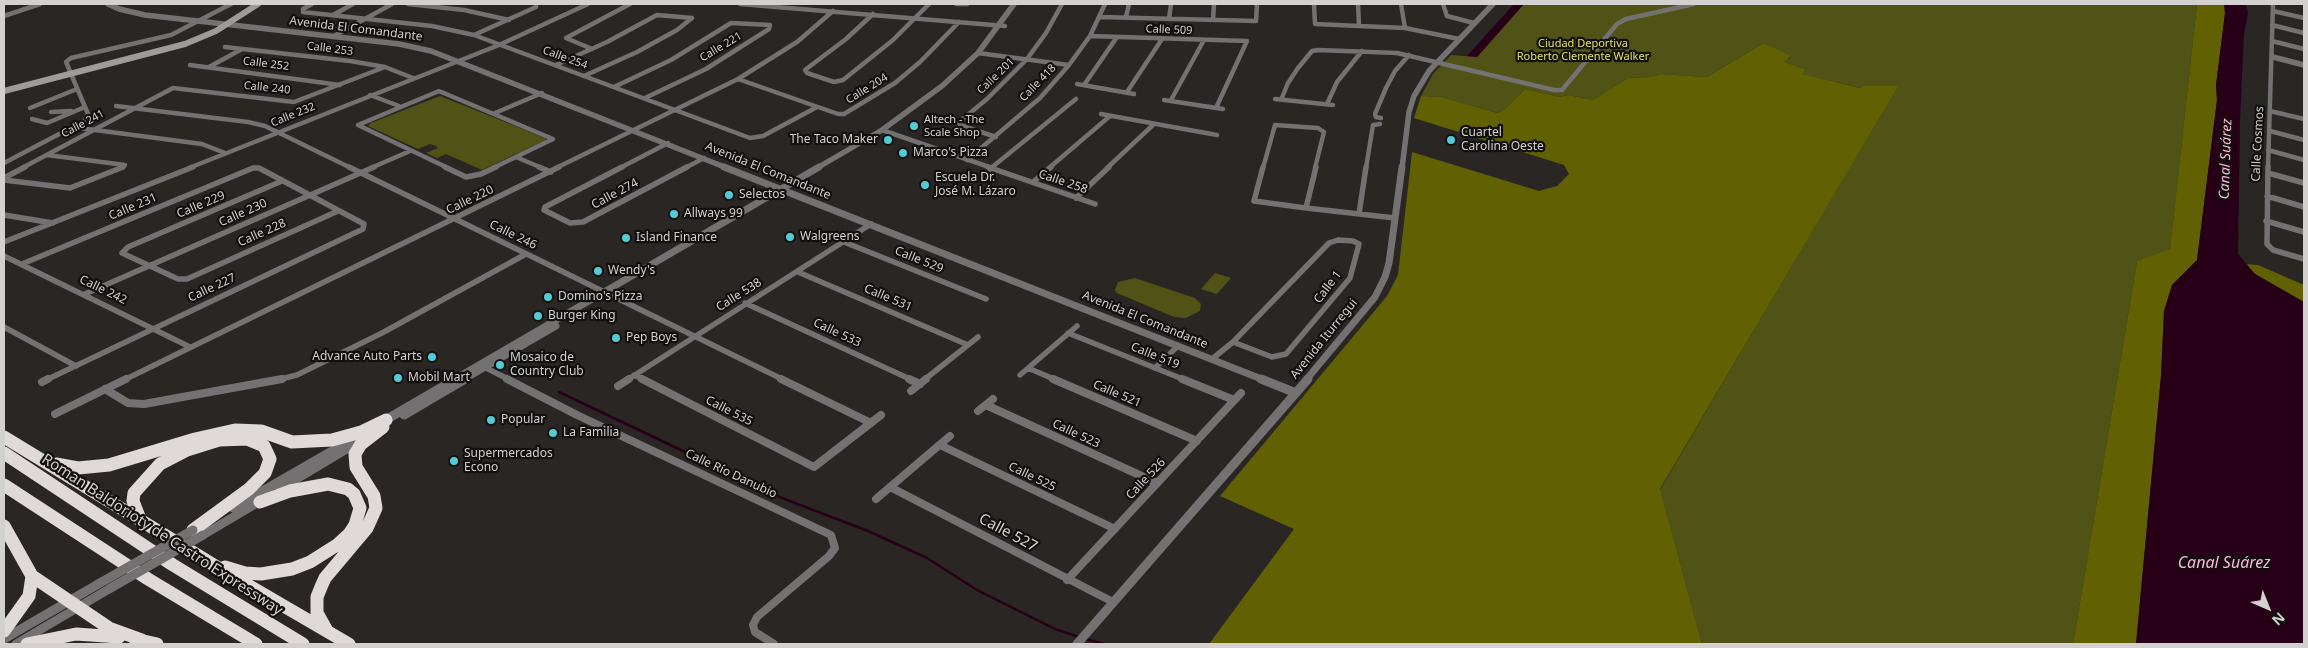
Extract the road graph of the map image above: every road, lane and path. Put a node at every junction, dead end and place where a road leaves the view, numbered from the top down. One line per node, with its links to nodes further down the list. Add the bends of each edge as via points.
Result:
1 (40, 4): 36 (street)
2 (108, 4): 45 (street, Avenida El Comandante, via 145,15)
3 (231, 4): 45 (street)
4 (250, 4): 48 (main road)
5 (258, 4): 48 (main road)
6 (353, 4): 35 (street)
7 (392, 4): 41 (street)
8 (408, 4): 43 (street, via 464,10)
9 (536, 4): 43 (street, via 536,7)
10 (588, 4): 62 (street, Calle 232)
11 (630, 4): 65 (street, via 566,38)
12 (740, 4): 33 (street)
13 (929, 4): 39 (street)
14 (956, 4): 15 (street)
15 (967, 4)
16 (1014, 4): 49 (street)
17 (1018, 4): 49 (street)
18 (1062, 4): 71 (street, Calle 201, via 1046,34)
19 (1105, 4): 37 (street, Calle 418)
20 (1129, 4): 38 (street)
21 (1171, 4): 42 (street)
22 (1214, 4): 44 (street)
23 (1257, 4): 44 (street, via 1256,22)
24 (1314, 4): 50 (street, via 1315,24)
25 (1358, 4): 50 (street)
26 (1401, 4): 52 (street)
27 (1443, 4): 47 (street, via 1447,16)
28 (1493, 4): 47 (street, Avenida Iturregui)
29 (1694, 4): 74 (street, via 1616,24 1562,90)
30 (2273, 4): 32 (street, Calle Cosmos)
31 (311, 5): 35 (street, Calle 254, via 302,9 303,12)
32 (2273, 11): 40 (street); 51 (street, Calle Cosmos)
33 (833, 12): 34 (street); 84 (street, Calle 220, via 797,42)
34 (873, 14): 39 (street); 39 (street, via 805,70 807,73 834,82 847,77)
35 (333, 15): 41 (street, Calle 254)
36 (4, 16)
37 (1100, 17): 38 (street); 56 (street, Calle 418)
38 (1126, 17): 42 (street)
39 (917, 18): 46 (street)
40 (2304, 18)
41 (366, 19): 54 (street, Calle 254, via 432,26); 55 (street)
42 (1169, 19): 44 (street)
43 (508, 20): 54 (street)
44 (1213, 20)
45 (195, 22): 48 (street, Avenida El Comandante); 81 (street, via 156,40 71,58 66,62)
46 (959, 22): 49 (street); 103 (street, Calle 204, via 920,62 885,91 844,114)
47 (1474, 23): 59 (street, Avenida Iturregui)
48 (221, 25): 55 (street, Avenida El Comandante); 81 (main road, via 184,44)
49 (1003, 25): 68 (street)
50 (1359, 25): 52 (street)
51 (2272, 25): 53 (street); 61 (street, Calle Cosmos)
52 (1405, 28): 59 (street)
53 (2304, 33)
54 (474, 35): 62 (street, Calle 254)
55 (334, 36): 72 (street, Avenida El Comandante, via 400,44)
56 (1090, 36): 57 (street, Calle 509); 77 (street, Calle 418)
57 (1117, 38): 58 (street, Calle 509); 87 (street)
58 (1162, 39): 60 (street, Calle 509); 92 (street)
59 (1459, 39): 74 (street, Avenida Iturregui)
60 (1204, 40): 99 (street); 105 (street, Calle 509, via 1247,41)
61 (2272, 41): 66 (street); 69 (street, Calle Cosmos)
62 (499, 45): 72 (street, Calle 232); 76 (street, Calle 254)
63 (225, 47): 64 (street, Calle 253)
64 (243, 48): 79 (street); 80 (street, Calle 253)
65 (592, 49): 76 (street); 82 (street, via 657,15 692,18 637,52)
66 (2304, 49)
67 (1362, 51): 67 (street, via 1337,82 1330,104 1278,99 1298,68 1315,50); 70 (street)
68 (980, 53): 71 (street); 121 (street)
69 (2273, 55): 73 (street); 78 (street); 110 (street, Calle Cosmos)
70 (1409, 56): 74 (street); 156 (street, via 1395,71 1375,114 1381,121 1373,125)
71 (1027, 59): 77 (street); 125 (street, Calle 201, via 959,122)
72 (456, 61): 83 (street, Calle 232); 93 (street, Avenida El Comandante)
73 (2304, 61)
74 (1438, 62): 158 (street, Avenida Iturregui, via 1422,81 1408,112)
75 (190, 65): 79 (street, Calle 252)
76 (556, 65): 82 (street, Calle 254)
77 (1069, 65): 125 (street, Calle 418, via 1040,98)
78 (2304, 65)
79 (209, 67): 86 (street, Calle 252)
80 (385, 67): 83 (street, Calle 253); 86 (street, Calle 240)
81 (71, 73): 89 (main road); 90 (street)
82 (584, 76): 88 (street, Calle 254)
83 (413, 78): 95 (street, Calle 232)
84 (738, 79): 103 (street, Calle 204); 109 (street, Calle 220)
85 (1077, 84): 87 (street)
86 (340, 85): 91 (street, Calle 240, via 294,102)
87 (1084, 85): 92 (street)
88 (614, 87): 96 (street, Calle 254); 96 (street, Calle 221, via 678,56 734,22 771,26 706,69)
89 (4, 89)
90 (77, 89): 102 (street); 104 (street)
91 (172, 89): 106 (street, Calle 241)
92 (1127, 92): 94 (street)
93 (542, 93): 112 (street); 120 (street, Avenida El Comandante)
94 (1134, 94)
95 (370, 95): 101 (street); 123 (street, Calle 232)
96 (645, 98): 109 (street, Calle 254)
97 (1076, 99): 138 (street)
98 (1164, 100): 99 (street)
99 (1171, 100): 105 (street)
100 (116, 106): 106 (street, Calle 246)
101 (400, 106): 112 (street, via 439,91); 129 (street, via 358,124)
102 (85, 107): 108 (street); 118 (street, via 88,114 84,121)
103 (817, 107): 109 (street, Calle 254, via 756,139)
104 (30, 108)
105 (1216, 108): 107 (street)
106 (132, 109): 119 (street, Calle 241); 123 (street, Calle 246, via 248,122)
107 (1223, 109)
108 (72, 111): 111 (street); 115 (street, via 47,123)
109 (677, 111): 120 (street, Calle 220)
110 (2270, 111): 116 (street); 122 (street, Calle Cosmos)
111 (51, 112)
112 (495, 113): 132 (street, via 552,139)
113 (1101, 114): 114 (street)
114 (1110, 116): 117 (street); 144 (street)
115 (32, 118)
116 (2304, 119)
117 (1154, 124): 124 (street); 150 (street)
118 (72, 127): 119 (street); 136 (street)
119 (92, 130): 130 (street, via 202,144); 131 (street, Calle 241)
120 (636, 131): 127 (street, Avenida El Comandante); 139 (street, Calle 220)
121 (884, 131): 134 (street, Calle 258); 147 (street)
122 (2270, 131): 126 (street); 128 (street, Calle Cosmos)
123 (276, 133): 130 (street, Calle 232); 141 (street, Calle 246)
124 (1217, 135)
125 (996, 136): 134 (street, Calle 418)
126 (2304, 140)
127 (668, 144): 133 (street, Avenida El Comandante); 151 (street)
128 (2268, 150): 135 (street); 140 (street, Calle Cosmos)
129 (410, 151): 132 (street, via 466,177); 141 (street, Calle 230)
130 (225, 153): 161 (street, Calle 232)
131 (47, 155): 137 (street); 142 (street, Calle 241)
132 (516, 158): 139 (street)
133 (704, 158): 147 (street, Avenida El Comandante); 151 (street, Calle 274, via 583,222 570,223 544,210)
134 (967, 160): 138 (street, Calle 258)
135 (2304, 160)
136 (4, 163)
137 (117, 163): 146 (street, via 125,165 81,185)
138 (990, 169): 144 (street, Calle 258)
139 (551, 172): 159 (street, Calle 220)
140 (2268, 172): 145 (street); 149 (street, Calle Cosmos)
141 (360, 173): 148 (street, Calle 230); 159 (street, Calle 246)
142 (4, 179): 146 (street)
143 (282, 181): 148 (street); 166 (street, Calle 229); 170 (street, Calle 231, via 253,168)
144 (1033, 182): 150 (street, Calle 258)
145 (2304, 183)
146 (66, 187)
147 (785, 190): 162 (street, Avenida El Comandante); 174 (street)
148 (309, 195): 155 (street); 171 (street, Calle 230)
149 (2267, 196): 153 (street); 160 (street, Calle Cosmos)
150 (1076, 198): 152 (street, Calle 258)
151 (553, 203)
152 (1095, 204)
153 (2304, 207)
154 (1306, 208): 154 (street, via 1324,132 1322,129 1275,125 1254,201); 156 (street)
155 (338, 210): 171 (street, Calle 228, via 187,279 178,279); 179 (street, Calle 227, via 364,224 363,229)
156 (1359, 214): 158 (street)
157 (4, 215): 161 (street)
158 (1396, 218): 200 (street, Avenida Iturregui, via 1389,263 1378,291)
159 (456, 219): 167 (street, Calle 246); 186 (street, Calle 220)
160 (2266, 221): 163 (street); 169 (street, Calle Cosmos, via 2268,246)
161 (54, 223): 164 (street, Calle 232)
162 (871, 224): 165 (street, Calle 538); 185 (street, Avenida El Comandante)
163 (2304, 232)
164 (4, 242)
165 (844, 242): 172 (street, Calle 538); 175 (street, Calle 529)
166 (128, 247): 171 (street, via 122,253)
167 (526, 254): 174 (street, Calle 246); 197 (street, via 382,333 297,375 144,404 128,403)
168 (4, 256): 170 (street, Calle 242)
169 (2304, 259)
170 (22, 264): 173 (street, Calle 242)
171 (149, 266): 173 (street, Calle 230)
172 (798, 272): 176 (street, Calle 538); 184 (street, Calle 531)
173 (85, 294): 179 (street, Calle 242)
174 (606, 294): 181 (street, Calle 246); 189 (street)
175 (986, 299)
176 (745, 303): 181 (street, Calle 538); 195 (street, Calle 533)
177 (1077, 326): 180 (street)
178 (4, 327): 188 (street)
179 (154, 328): 186 (street, Calle 242); 188 (street, Calle 227)
180 (1068, 334): 190 (street); 191 (street, Calle 519)
181 (694, 336): 192 (street, Calle 538); 207 (street, Calle 246)
182 (978, 337): 184 (street)
183 (1233, 342): 183 (street, Calle 1, via 1330,243 1338,240 1359,244 1346,285 1286,354 1272,357); 187 (street, Calle 1)
184 (968, 345): 195 (street)
185 (1178, 346): 187 (street, Avenida El Comandante); 191 (street)
186 (190, 347): 197 (street, Calle 220)
187 (1212, 359): 200 (street, Avenida El Comandante)
188 (76, 366): 194 (street, Calle 227)
189 (482, 366): 208 (street); 239 (street, Calle Río Danubio, via 831,535 835,548 829,556 756,617 752,625 755,632)
190 (1028, 368): 193 (street); 211 (street, Calle 521)
191 (1155, 368): 202 (street, Calle 519)
192 (634, 375): 196 (street, Calle 538); 207 (street, Calle 535, via 814,467)
193 (1020, 375)
194 (42, 382)
195 (920, 384): 198 (street)
196 (618, 386)
197 (106, 389): 205 (street, Calle 220)
198 (911, 391)
199 (1241, 393): 202 (street, Calle 526)
200 (1296, 393): 227 (street, Avenida Iturregui)
201 (992, 399): 203 (street)
202 (1234, 400): 211 (street, Calle 526)
203 (986, 405): 204 (street); 215 (street, Calle 523)
204 (978, 411)
205 (56, 414)
206 (881, 415): 207 (street)
207 (871, 422)
208 (386, 423): 214 (highway, via 345,437 316,442 292,442 261,431 235,430 98,467 72,467); 219 (street); 223 (street); 230 (highway, via 361,444 355,454 356,467 374,496 376,508 367,528 325,578 317,597 317,613)
209 (950, 436): 212 (street)
210 (4, 437): 214 (highway)
211 (1197, 441): 215 (street, Calle 526)
212 (940, 445): 217 (street); 222 (street, Calle 525)
213 (4, 453): 237 (highway, Roman Baldorioty de Castro Expressway, via 173,565)
214 (44, 460): 220 (highway)
215 (1157, 483): 222 (street, Calle 526)
216 (4, 486): 236 (highway)
217 (890, 487): 218 (street); 226 (street, Calle 527)
218 (876, 499)
219 (260, 502): 223 (street); 224 (highway, via 290,491 328,484 354,494 360,508 349,534 337,545 292,569 245,573)
220 (140, 519): 223 (highway, via 134,493 160,464 186,450 219,440 247,439 264,446 270,459 265,473); 224 (highway)
221 (4, 526): 225 (highway)
222 (1115, 529): 226 (street, Calle 526)
223 (198, 533): 228 (street, bridge, via 109,589); 228 (street, bridge, via 100,583)
224 (205, 558): 230 (highway)
225 (32, 576): 228 (highway); 229 (highway, via 29,596)
226 (1067, 580): 227 (street, Calle 527)
227 (1114, 602): 240 (street, Avenida Iturregui)
228 (74, 604): 231 (street); 232 (highway, via 109,628); 233 (street)
229 (4, 631)
230 (328, 632): 238 (highway)
231 (4, 639)
232 (142, 640): 234 (highway, via 89,633); 235 (highway)
233 (16, 644)
234 (27, 644)
235 (157, 644)
236 (256, 644)
237 (303, 644)
238 (349, 644)
239 (774, 644)
240 (1077, 644)

